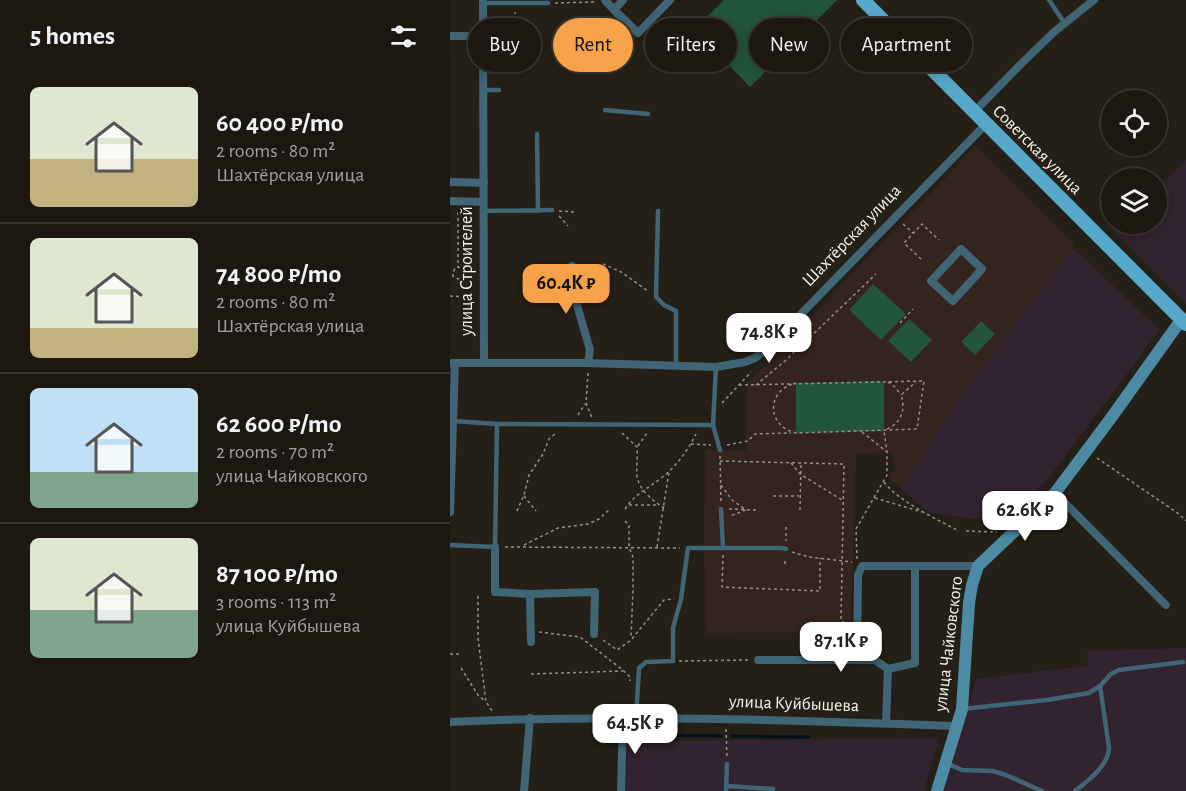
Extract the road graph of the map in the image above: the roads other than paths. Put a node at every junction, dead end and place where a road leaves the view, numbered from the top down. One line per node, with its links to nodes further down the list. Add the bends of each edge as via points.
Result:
1 (624, 0): 9 (street)
2 (670, 0): 9 (street, via 638,33)
3 (863, 0): 18 (main road, Советская улица)
4 (1049, 0): 11 (lane)
5 (1094, 0): 11 (street)
6 (605, 1): 9 (street)
7 (483, 2): 8 (lane); 10 (street, улица Строителей)
8 (548, 3)
9 (614, 10)
10 (483, 18)
11 (1065, 24): 18 (street)
12 (450, 36): 13 (street)
13 (468, 36)
14 (483, 72): 15 (street, улица Строителей)
15 (483, 90): 16 (lane); 23 (street, улица Строителей)
16 (499, 90)
17 (605, 110): 19 (lane)
18 (974, 112): 20 (main road, Советская улица)
19 (648, 114)
20 (986, 124): 31 (main road, Советская улица); 36 (street, Шахтёрская улица, via 767,349 745,362)
21 (537, 134): 27 (lane)
22 (450, 182): 23 (street)
23 (484, 183): 25 (street, улица Строителей)
24 (454, 201): 25 (street)
25 (484, 206): 27 (lane); 33 (street, улица Строителей)
26 (552, 210): 27 (lane)
27 (538, 211)
28 (658, 211): 35 (lane, via 656,297 676,311)
29 (572, 266): 34 (street, via 577,305 590,350)
30 (982, 269): 30 (street, via 953,301 931,281 961,249)
31 (1183, 322): 42 (street, улица Чайковского)
32 (452, 363): 33 (street); 37 (street)
33 (484, 363): 34 (street, Шахтёрская улица)
34 (588, 363): 35 (street, Шахтёрская улица)
35 (676, 366): 36 (street, Шахтёрская улица)
36 (716, 368): 39 (lane)
37 (453, 422): 38 (lane); 40 (street)
38 (497, 424): 39 (lane); 46 (lane)
39 (713, 425): 41 (lane)
40 (451, 437): 44 (street)
41 (720, 450)
42 (1055, 493): 50 (street, улица Чайковского); 52 (street)
43 (722, 509): 47 (lane)
44 (450, 512)
45 (450, 545): 46 (lane)
46 (495, 547): 51 (street, via 495,592)
47 (723, 548): 48 (lane); 61 (lane, via 688,548 673,628 672,661 646,662 639,668)
48 (786, 549)
49 (915, 566): 50 (street); 56 (street, via 862,566 858,576); 58 (street, via 915,663)
50 (978, 566): 60 (street, улица Чайковского, via 969,603)
51 (530, 594): 53 (street, via 595,592); 54 (street)
52 (1166, 605)
53 (594, 634)
54 (531, 642)
55 (758, 660): 56 (street)
56 (857, 660): 58 (street, via 875,660)
57 (1183, 662): 59 (lane, via 1119,670)
58 (888, 669): 65 (street)
59 (1100, 686): 60 (lane, via 1077,695); 75 (lane, via 1108,756)
60 (962, 709): 66 (street, улица Чайковского)
61 (636, 717): 63 (street, улица Куйбышева); 65 (street, улица Куйбышева)
62 (530, 718): 63 (street, улица Куйбышева); 64 (street, улица Куйбышева); 71 (street)
63 (623, 718): 72 (street)
64 (450, 722)
65 (886, 723): 66 (street, улица Куйбышева)
66 (956, 726): 67 (street, улица Чайковского)
67 (945, 763): 73 (street, улица Чайковского); 74 (lane, via 962,770 1006,774)
68 (727, 764): 69 (lane)
69 (727, 789): 70 (lane)
70 (772, 789)
71 (524, 791)
72 (621, 791)
73 (937, 791)
74 (1042, 791)
75 (1075, 791)

